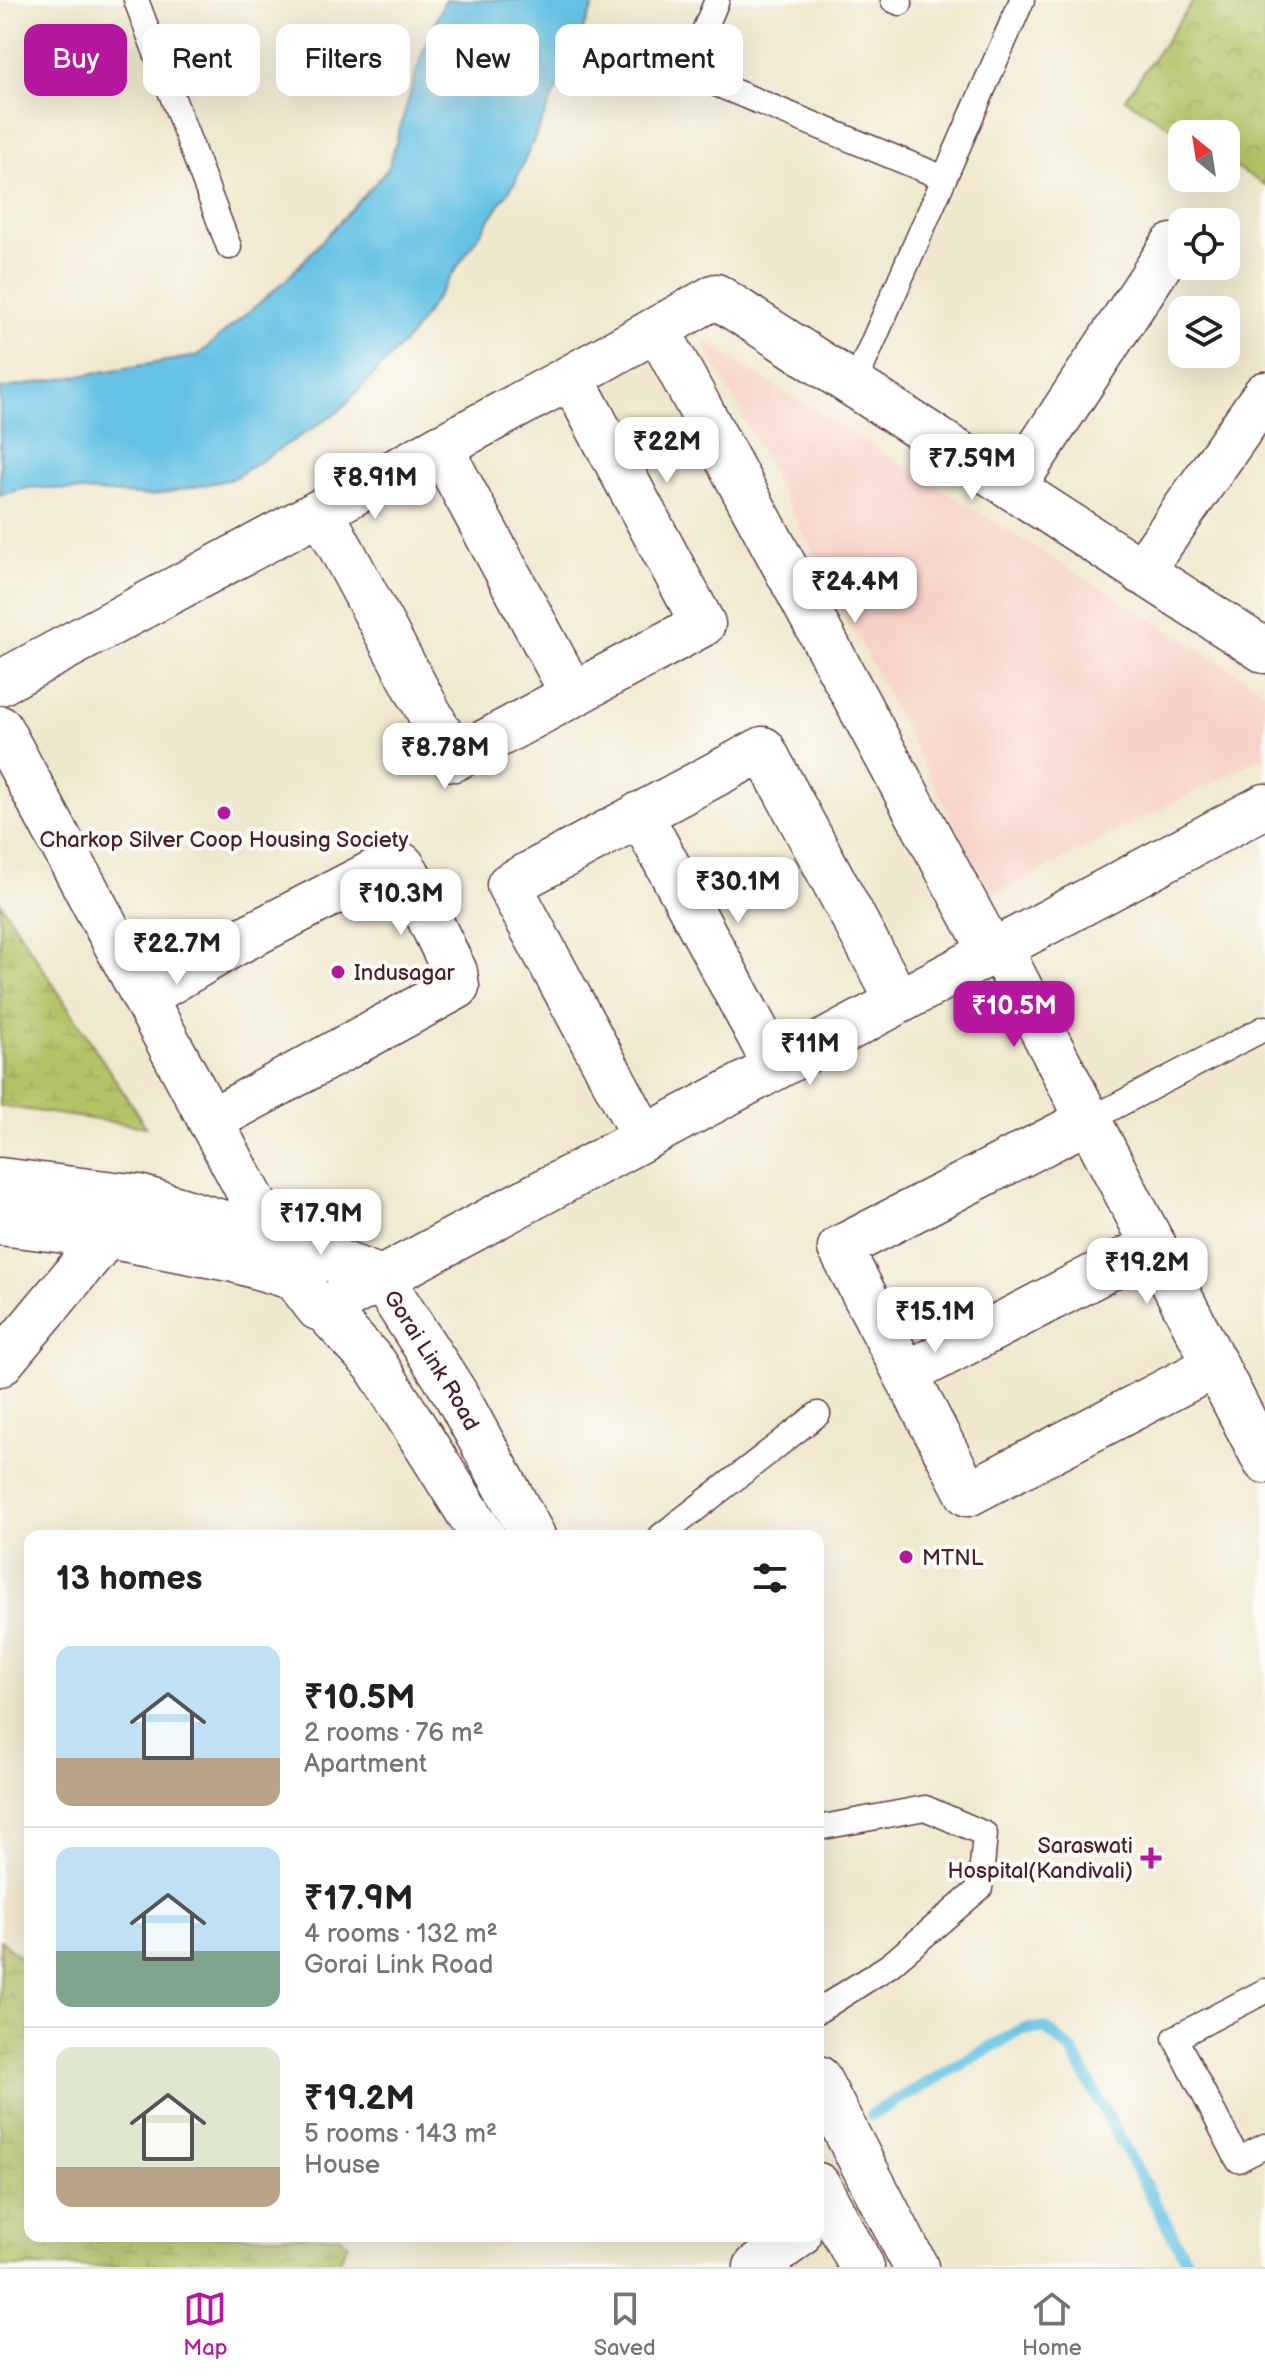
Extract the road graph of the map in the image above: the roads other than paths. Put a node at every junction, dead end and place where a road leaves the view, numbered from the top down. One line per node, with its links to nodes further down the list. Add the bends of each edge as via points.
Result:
1 (136, 0): 5 (lane)
2 (717, 0): 4 (lane, via 687,72)
3 (1022, 0): 4 (lane)
4 (944, 178): 9 (lane)
5 (229, 247)
6 (1168, 252): 12 (street)
7 (658, 330): 8 (street); 9 (street, via 716,296); 21 (street)
8 (571, 377): 11 (street); 17 (street, via 703,624)
9 (854, 385): 12 (street)
10 (1265, 394): 14 (street)
11 (440, 447): 13 (street); 17 (street)
12 (1013, 488): 14 (street)
13 (321, 511): 16 (street); 17 (street, via 454,759)
14 (1141, 572): 15 (street)
15 (1265, 651)
16 (0, 683)
17 (573, 695)
18 (0, 728): 22 (street)
19 (1265, 806): 21 (street)
20 (640, 814): 23 (street, via 763,749); 25 (street); 28 (street, via 509,885)
21 (995, 949): 23 (street); 26 (street)
22 (144, 997): 27 (street); 27 (street, via 392,863 402,865 408,874 455,972 457,987)
23 (898, 1001): 25 (street)
24 (1265, 1028): 26 (lane)
25 (776, 1067): 28 (street)
26 (1089, 1120): 34 (street); 39 (street, via 840,1248)
27 (210, 1121): 33 (street)
28 (644, 1137): 35 (street)
29 (0, 1180): 30 (street, Gorai Link Road)
30 (139, 1197): 32 (street); 33 (street, Gorai Link Road)
31 (0, 1223): 32 (street)
32 (107, 1236): 36 (street, via 234,1260); 37 (street)
33 (273, 1238): 35 (street, Gorai Link Road); 36 (street)
34 (1154, 1245): 38 (street); 39 (street)
35 (381, 1278): 36 (street); 43 (street, Gorai Link Road, via 455,1393)
36 (309, 1294): 42 (street, via 375,1364)
37 (0, 1364)
38 (1216, 1365): 39 (street, via 968,1494); 41 (street)
39 (906, 1374)
40 (818, 1414): 44 (lane)
41 (1265, 1461)
42 (479, 1530)
43 (530, 1530)
44 (669, 1530)
45 (824, 1827): 47 (lane, via 925,1808 985,1834 980,1888 890,1965)
46 (1265, 1991): 49 (lane, via 1175,2038 1238,2160)
47 (824, 2007)
48 (824, 2089): 50 (street)
49 (1265, 2146)
50 (876, 2188): 51 (street); 56 (street)
51 (824, 2211)
52 (824, 2222): 55 (street)
53 (785, 2242): 54 (street)
54 (756, 2267)
55 (862, 2267)
56 (916, 2267)

